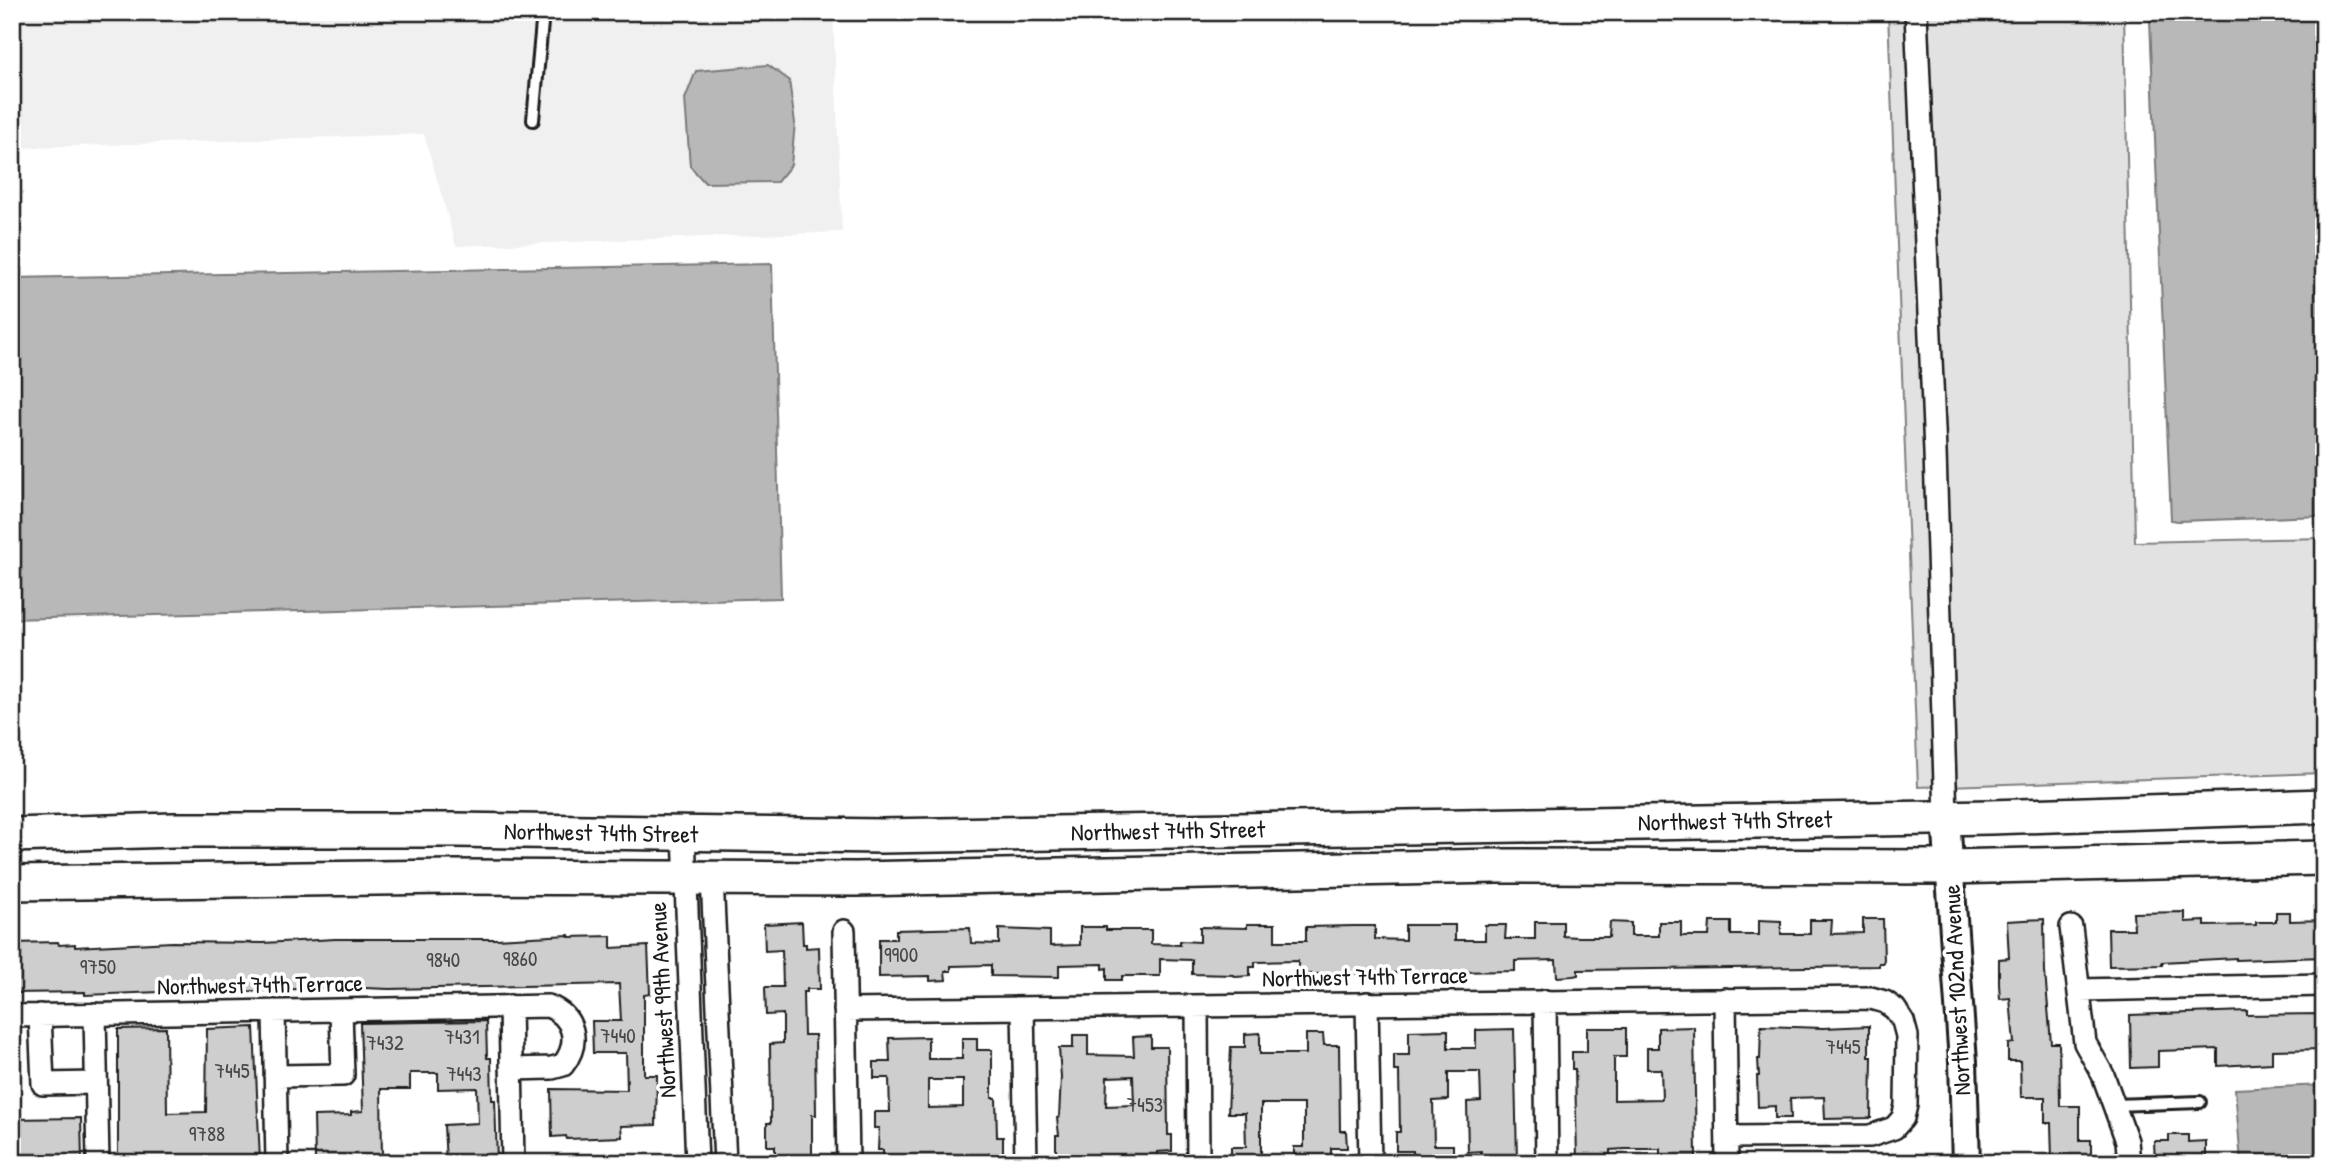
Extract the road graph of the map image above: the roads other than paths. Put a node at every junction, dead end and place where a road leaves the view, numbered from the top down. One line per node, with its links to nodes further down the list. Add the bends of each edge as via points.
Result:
1 (543, 12): 3 (lane)
2 (1916, 12): 5 (street)
3 (533, 120)
4 (2324, 806): 5 (main road, Northwest 74th Street)
5 (1947, 818): 6 (main road, Northwest 74th Street, via 896,836); 9 (street, Northwest 102nd Avenue)
6 (684, 834): 7 (main road, Northwest 74th Street, via 173,830); 10 (street, Northwest 99th Avenue)
7 (12, 835)
8 (2324, 858): 9 (main road, Northwest 74th Street)
9 (1950, 867): 10 (main road, Northwest 74th Street, via 1497,866 856,879); 45 (street, Northwest 102nd Avenue)
10 (698, 877): 11 (main road, Northwest 74th Street); 38 (street, Northwest 99th Avenue); 39 (street, Northwest 99th Avenue)
11 (12, 883)
12 (2071, 927): 15 (street)
13 (844, 931): 23 (street)
14 (2324, 985): 15 (street)
15 (2079, 990): 32 (street, via 2085,1042)
16 (1725, 999): 17 (street, Northwest 74th Terrace); 33 (street); 33 (street, Northwest 74th Terrace, via 1871,998 1895,1009 1905,1028 1906,1105 1895,1128 1870,1136)
17 (1545, 1001): 18 (street, Northwest 74th Terrace); 43 (street)
18 (1367, 1003): 20 (street, Northwest 74th Terrace); 34 (street)
19 (510, 1006): 22 (street, Northwest 74th Terrace); 28 (street); 28 (street, via 548,1006 561,1011 572,1032 572,1048 563,1065)
20 (1196, 1006): 21 (street, Northwest 74th Terrace); 42 (street)
21 (1023, 1008): 23 (street, Northwest 74th Terrace); 41 (street)
22 (341, 1010): 24 (street, Northwest 74th Terrace); 29 (street, via 343,1075)
23 (845, 1010): 40 (street)
24 (274, 1011): 25 (street, Northwest 74th Terrace); 29 (street)
25 (95, 1014): 26 (street, Northwest 74th Terrace); 30 (street)
26 (40, 1015): 27 (street, Northwest 74th Terrace); 30 (street, via 43,1084)
27 (12, 1016)
28 (511, 1069): 37 (street)
29 (275, 1076): 36 (street)
30 (96, 1083): 35 (street)
31 (2200, 1102): 32 (lane)
32 (2114, 1105): 46 (street, via 2127,1141)
33 (1727, 1138): 44 (street)
34 (1371, 1161)
35 (98, 1163)
36 (277, 1163)
37 (513, 1163)
38 (697, 1163)
39 (725, 1163)
40 (848, 1163)
41 (1026, 1163)
42 (1198, 1163)
43 (1547, 1163)
44 (1727, 1163)
45 (1966, 1163)
46 (2129, 1163)

